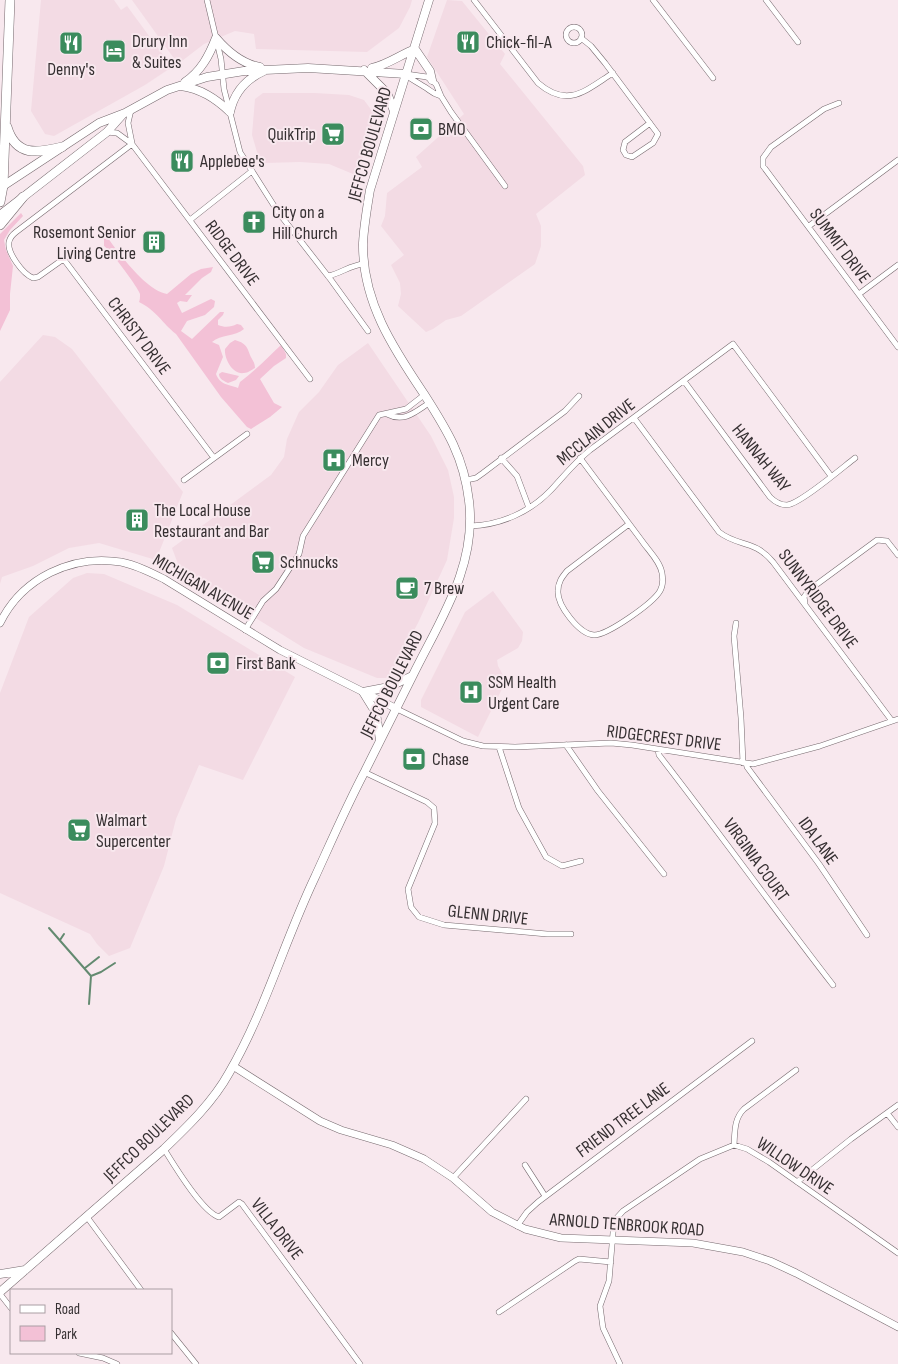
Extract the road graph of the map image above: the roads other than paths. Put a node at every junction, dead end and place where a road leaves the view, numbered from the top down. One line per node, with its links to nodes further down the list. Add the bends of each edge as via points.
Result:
1 (10, 0): 24 (highway)
2 (207, 0): 7 (street)
3 (429, 0): 10 (main road, JEFFCO BOULEVARD)
4 (474, 0): 13 (street, via 538,83 547,90 574,95 587,91)
5 (653, 0): 16 (street)
6 (766, 0): 9 (street)
7 (216, 38): 11 (main road, via 246,62); 14 (street); 18 (main road, via 208,58 192,77)
8 (581, 38): 13 (street)
9 (798, 42)
10 (414, 49): 12 (main road, via 384,66); 15 (main road, JEFFCO BOULEVARD); 17 (main road, via 430,71)
11 (268, 69): 12 (main road); 14 (main road); 23 (main road, via 241,88)
12 (364, 70): 15 (main road); 22 (main road, via 387,92)
13 (613, 73): 25 (street)
14 (223, 74): 18 (main road); 23 (street)
15 (406, 74): 17 (street); 19 (street, via 432,94); 22 (main road, JEFFCO BOULEVARD)
16 (713, 78)
17 (432, 80): 19 (street)
18 (179, 86): 21 (main road); 23 (main road, via 203,92)
19 (441, 96): 31 (street)
20 (839, 103): 38 (street, SUMMIT DRIVE, via 824,109 771,147 763,162 765,171)
21 (128, 111): 26 (main road); 27 (street); 28 (main road, via 99,123)
22 (394, 111): 39 (main road, JEFFCO BOULEVARD, via 370,190)
23 (230, 112): 30 (street, via 238,146)
24 (6, 123): 28 (highway, via 9,134 20,148 40,152); 32 (highway)
25 (650, 123): 25 (street, via 625,142 623,150 626,155 632,157 653,143 658,134)
26 (107, 132): 27 (street, RIDGE DRIVE, via 117,133); 33 (main road)
27 (132, 144): 36 (street, RIDGE DRIVE); 53 (street, CHRISTY DRIVE, via 13,235 9,242 11,252 28,276 33,278 62,260 66,261)
28 (62, 147): 32 (main road)
29 (898, 160): 38 (street)
30 (252, 171): 36 (street); 41 (street, via 278,212)
31 (506, 186)
32 (1, 187): 34 (highway)
33 (23, 197): 35 (main road); 37 (highway)
34 (0, 202)
35 (0, 215)
36 (190, 220): 45 (street, RIDGE DRIVE)
37 (0, 224)
38 (809, 226): 42 (street, SUMMIT DRIVE)
39 (364, 264): 41 (street, via 354,264); 47 (main road, JEFFCO BOULEVARD, via 380,320)
40 (898, 265): 42 (street)
41 (328, 276): 43 (street)
42 (859, 294): 44 (street, SUMMIT DRIVE)
43 (368, 331)
44 (898, 347)
45 (310, 379)
46 (684, 380): 51 (street, MCCLAIN DRIVE); 57 (street, HANNAH WAY, via 774,501 793,504); 57 (street, MCCLAIN DRIVE, via 733,344)
47 (424, 395): 49 (main road, JEFFCO BOULEVARD); 50 (street, via 406,409)
48 (579, 396): 54 (street)
49 (429, 403): 50 (street, via 405,417); 59 (main road, JEFFCO BOULEVARD, via 452,438)
50 (387, 414): 67 (street, via 379,415 373,424 303,536 299,554)
51 (634, 418): 55 (street, MCCLAIN DRIVE); 64 (street, SUNNYRIDGE DRIVE, via 719,532 762,551)
52 (247, 434): 53 (street)
53 (214, 458): 58 (street)
54 (501, 458): 59 (street, via 479,476); 60 (street, via 516,476)
55 (580, 458): 60 (street, MCCLAIN DRIVE, via 551,491); 61 (street)
56 (855, 458): 57 (street, HANNAH WAY)
57 (831, 476)
58 (184, 480)
59 (466, 480): 62 (main road, JEFFCO BOULEVARD)
60 (529, 508): 62 (street, MCCLAIN DRIVE, via 501,521)
61 (629, 524): 61 (street, via 567,570 559,584 560,602 571,619 593,635 609,631 661,590 662,571)
62 (470, 526): 68 (main road, JEFFCO BOULEVARD, via 467,553 458,584)
63 (898, 555): 64 (street, via 887,541 877,540 809,590 804,597)
64 (806, 605): 71 (street, SUNNYRIDGE DRIVE)
65 (0, 623): 67 (street, MICHIGAN AVENUE, via 16,599 42,577 72,564 107,561 133,565 161,577)
66 (736, 623): 76 (street, via 734,636)
67 (245, 630): 69 (street, MICHIGAN AVENUE)
68 (412, 676): 69 (main road, via 389,687); 70 (main road, JEFFCO BOULEVARD)
69 (363, 692): 70 (street, MICHIGAN AVENUE); 72 (main road, via 377,715)
70 (397, 709): 72 (main road, JEFFCO BOULEVARD); 74 (street, RIDGECREST DRIVE, via 463,741)
71 (895, 720): 76 (street, RIDGECREST DRIVE, via 820,746 766,761)
72 (380, 742): 77 (main road, JEFFCO BOULEVARD)
73 (566, 745): 74 (street, RIDGECREST DRIVE); 75 (street, RIDGECREST DRIVE, via 611,743); 79 (street)
74 (499, 748): 78 (street, via 519,808 546,857 562,866)
75 (658, 750): 76 (street, RIDGECREST DRIVE); 82 (street, VIRGINIA COURT)
76 (744, 763): 81 (street, IDA LANE)
77 (364, 772): 80 (street, GLENN DRIVE, via 434,808 435,823 408,889 411,907 419,917 444,925); 84 (main road, JEFFCO BOULEVARD, via 313,880 251,1032)
78 (581, 861)
79 (664, 874)
80 (571, 934)
81 (867, 935)
82 (833, 986)
83 (752, 1041): 95 (street, FRIEND TREE LANE)
84 (233, 1066): 91 (main road, JEFFCO BOULEVARD, via 188,1126); 93 (street, ARNOLD TENBROOK ROAD, via 320,1121 407,1151)
85 (796, 1070): 90 (street, via 738,1115)
86 (526, 1099): 93 (street)
87 (898, 1105): 88 (street)
88 (887, 1113): 89 (street); 94 (street)
89 (898, 1127)
90 (734, 1144): 94 (street, WILLOW DRIVE, via 764,1159); 98 (street, WILLOW DRIVE, via 700,1159 623,1211 614,1221)
91 (164, 1149): 96 (main road, JEFFCO BOULEVARD); 114 (street, VILLA DRIVE, via 213,1215 219,1217 239,1202 242,1204)
92 (525, 1165): 95 (street)
93 (453, 1178): 97 (street, ARNOLD TENBROOK ROAD, via 492,1212)
94 (797, 1182): 99 (street, WILLOW DRIVE)
95 (545, 1196): 97 (street, FRIEND TREE LANE)
96 (86, 1217): 101 (main road, JEFFCO BOULEVARD); 103 (street)
97 (517, 1226): 98 (street, ARNOLD TENBROOK ROAD, via 555,1237)
98 (612, 1240): 100 (street, WILLOW DRIVE); 107 (street, ARNOLD TENBROOK ROAD, via 688,1242 744,1252 796,1272)
99 (897, 1250)
100 (611, 1262): 106 (street, via 579,1259); 115 (street, WILLOW DRIVE, via 600,1315)
101 (27, 1269): 102 (main road); 104 (main road, JEFFCO BOULEVARD)
102 (0, 1274)
103 (140, 1289)
104 (0, 1293): 105 (street)
105 (10, 1307)
106 (499, 1312)
107 (898, 1327)
108 (172, 1334): 113 (street)
109 (84, 1354): 110 (street)
110 (103, 1358): 111 (street); 112 (street)
111 (100, 1364)
112 (117, 1364)
113 (196, 1364)
114 (360, 1364)
115 (620, 1364)

